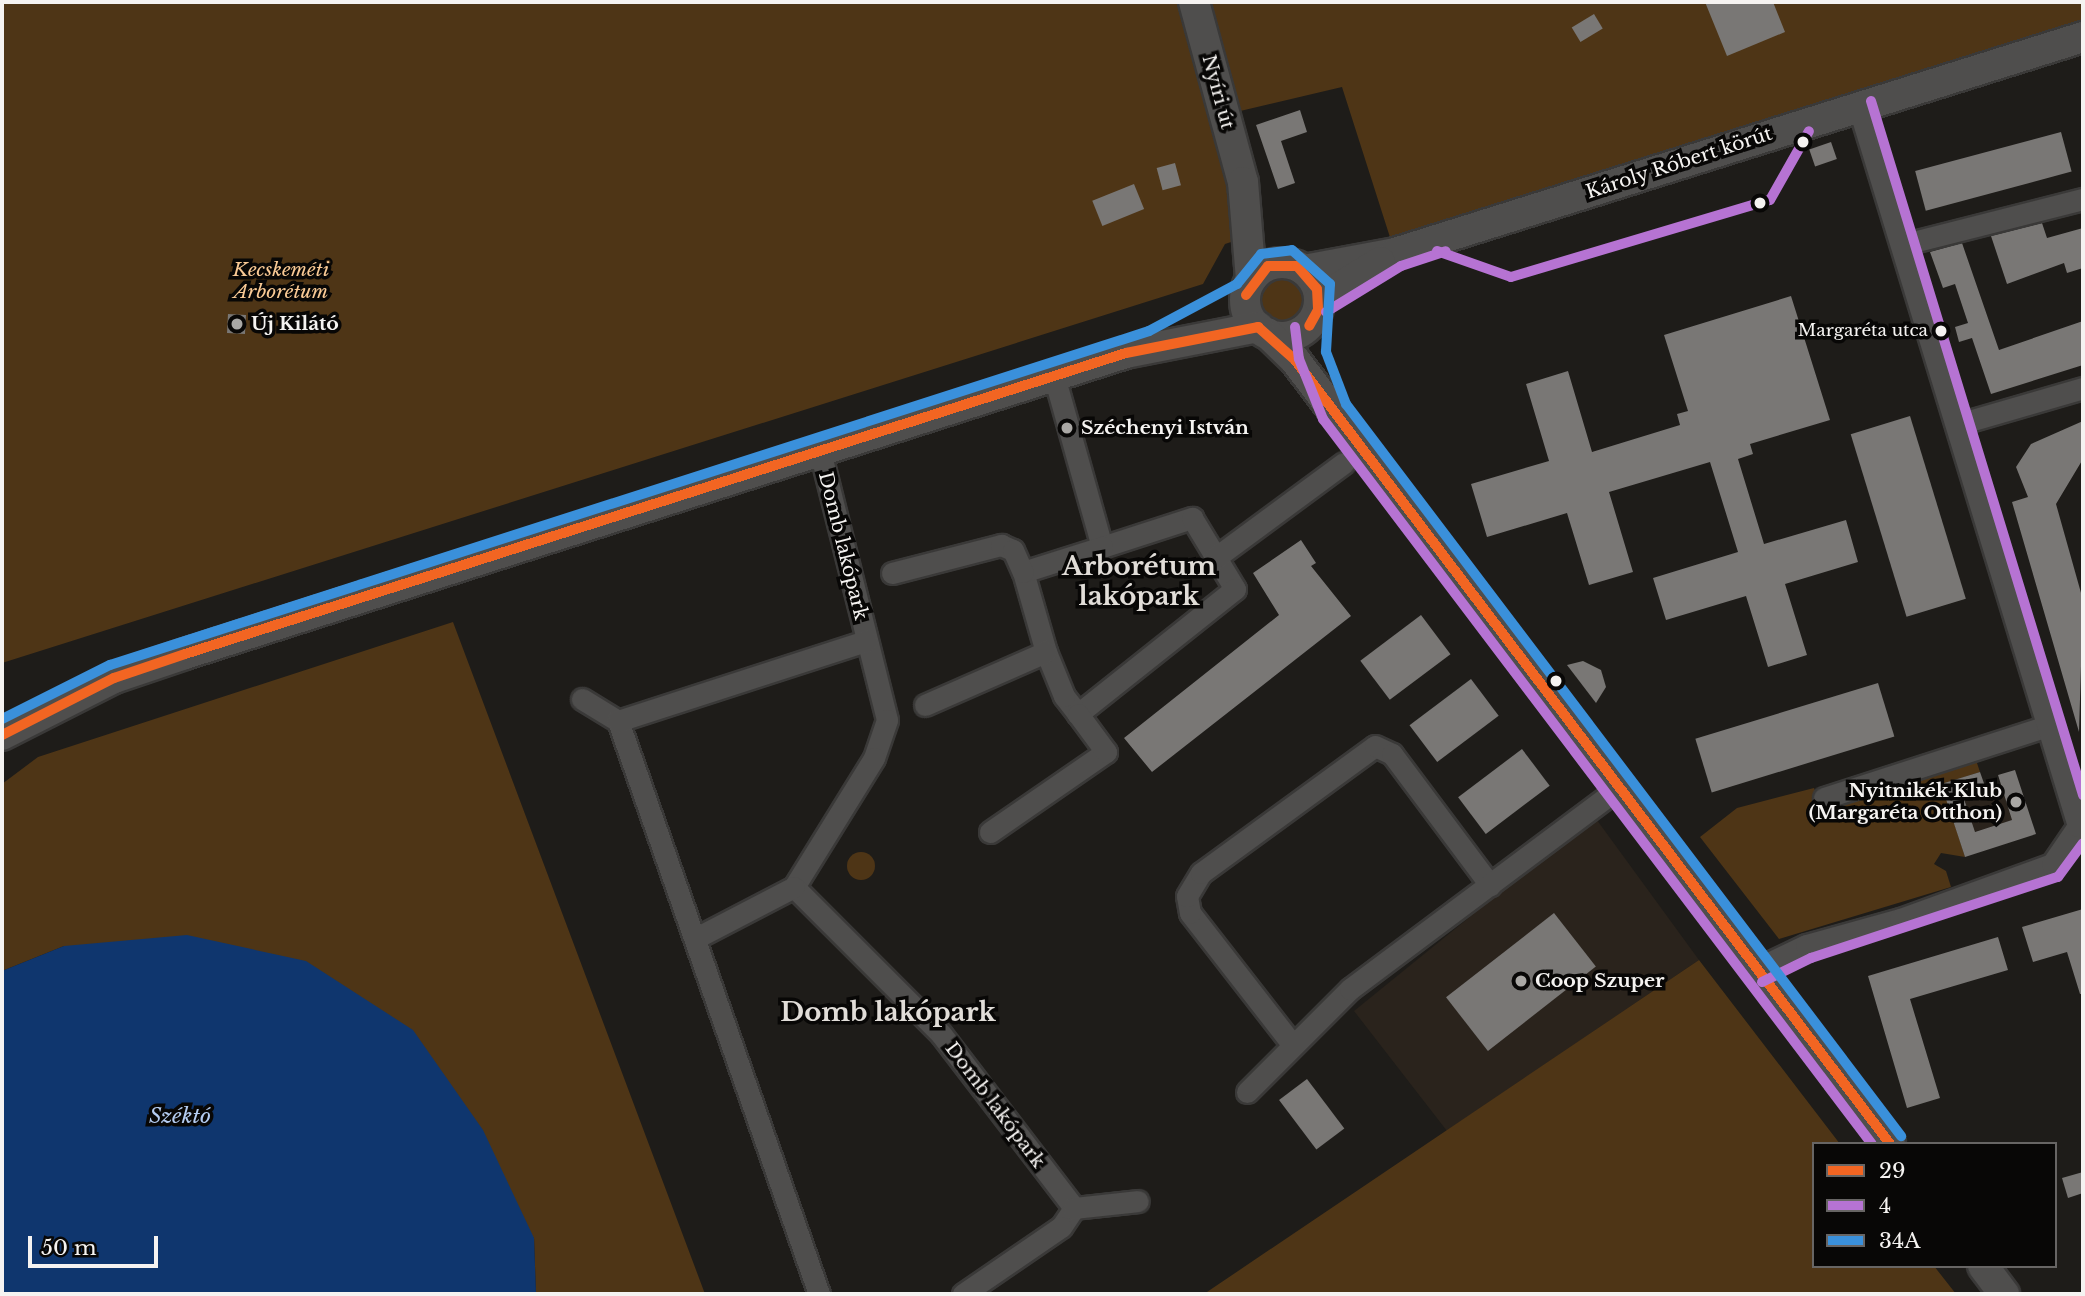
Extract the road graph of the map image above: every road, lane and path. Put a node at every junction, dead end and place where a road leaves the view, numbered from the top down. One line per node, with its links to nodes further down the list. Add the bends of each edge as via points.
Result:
1 (1194, 2): 4 (street, Nyíri út)
2 (2083, 37): 3 (street, Károly Róbert körút)
3 (1858, 106): 6 (street); 7 (street, Károly Róbert körút)
4 (1243, 182): 8 (street, Nyíri út); 9 (street, Nyíri út)
5 (2083, 199): 6 (street)
6 (1905, 244): 16 (street)
7 (1395, 253): 8 (street, Károly Róbert körút); 10 (street, Károly Róbert körút)
8 (1297, 267): 9 (street, via 1268,266); 10 (street)
9 (1249, 287): 11 (street); 12 (street)
10 (1314, 313): 11 (street, via 1289,336); 15 (street, via 1312,355)
11 (1262, 330): 12 (street); 15 (street)
12 (1155, 344): 13 (street)
13 (1054, 376): 17 (street); 19 (street)
14 (2083, 388): 16 (street)
15 (1334, 411): 31 (street)
16 (1959, 424): 29 (street)
17 (820, 451): 23 (street, Domb lakópark); 30 (street, via 114,678)
18 (1343, 463): 20 (street)
19 (1102, 547): 20 (street, via 1192,518); 21 (street)
20 (1215, 558): 27 (street, via 1235,589)
21 (1023, 572): 22 (street, via 1013,550 1001,545); 24 (street)
22 (892, 573)
23 (866, 641): 28 (street, Domb lakópark); 35 (street, Domb lakópark, via 885,708 883,739)
24 (1046, 652): 26 (street); 27 (street, via 1064,696)
25 (582, 699): 28 (street)
26 (925, 705)
27 (1079, 714): 33 (street, via 1106,752)
28 (618, 721): 36 (street)
29 (2050, 725): 32 (street); 37 (street, via 2076,811 2071,845 2052,864 1806,945)
30 (2, 736)
31 (1620, 787): 34 (street); 37 (street)
32 (1824, 797)
33 (990, 832)
34 (1490, 885): 38 (street, via 1350,989); 38 (street, via 1392,754 1376,746 1201,873 1189,890 1190,912)
35 (794, 887): 36 (street); 42 (street, Domb lakópark, via 941,1034)
36 (696, 938): 44 (street)
37 (1756, 969): 40 (street)
38 (1292, 1044): 39 (street)
39 (1247, 1092)
40 (1888, 1142)
41 (1138, 1201): 42 (street)
42 (1073, 1208): 45 (street, via 1061,1227)
43 (1984, 1268): 46 (street)
44 (819, 1294)
45 (963, 1294)
46 (2004, 1294)

